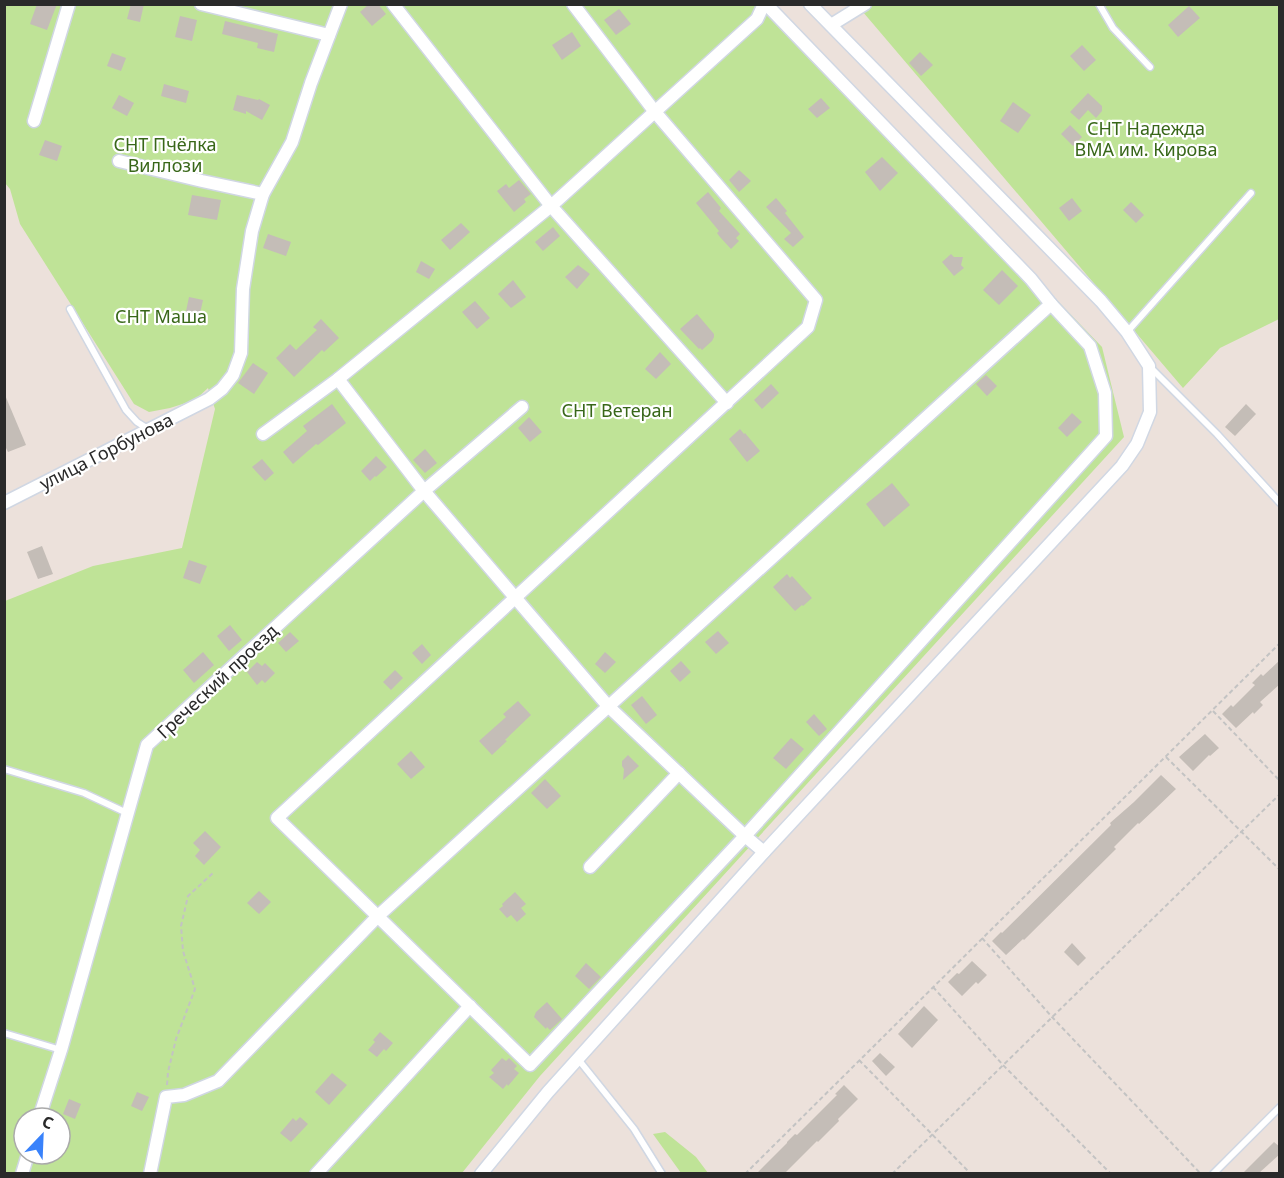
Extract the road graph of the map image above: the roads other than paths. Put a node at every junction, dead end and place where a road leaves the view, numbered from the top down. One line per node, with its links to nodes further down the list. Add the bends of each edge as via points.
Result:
1 (69, 4): 14 (street)
2 (341, 4): 11 (street, улица Горбунова)
3 (393, 4): 18 (street)
4 (573, 4): 13 (street)
5 (765, 4): 13 (street, via 757,19); 19 (street)
6 (810, 4): 10 (street)
7 (865, 4): 10 (street)
8 (1099, 4): 12 (lane, via 1113,28)
9 (206, 5): 11 (street)
10 (831, 25): 21 (street)
11 (329, 35): 17 (street, улица Горбунова, via 292,142)
12 (1149, 67)
13 (655, 112): 18 (street); 24 (street, via 816,300 808,327)
14 (34, 122)
15 (119, 161): 17 (street)
16 (1251, 193): 21 (lane)
17 (263, 194): 26 (street, улица Горбунова, via 252,231 243,289 241,353 233,375 208,399)
18 (551, 206): 23 (street); 24 (street)
19 (1051, 304): 32 (street); 36 (street, via 1090,346 1105,393 1106,436)
20 (70, 309): 26 (lane, via 126,410)
21 (1127, 332): 22 (street)
22 (1149, 366): 29 (lane); 37 (street, via 1150,412 1137,444 1122,465)
23 (338, 379): 27 (street); 28 (street)
24 (727, 403): 31 (street)
25 (522, 406): 28 (street, Греческий проезд)
26 (149, 429): 30 (street, улица Горбунова)
27 (263, 434)
28 (424, 491): 31 (street); 35 (street, Греческий проезд, via 147,745)
29 (1280, 503)
30 (4, 504)
31 (516, 598): 32 (street); 39 (street, via 277,818)
32 (608, 706): 34 (street); 39 (street)
33 (4, 770): 35 (lane, via 84,793)
34 (679, 773): 36 (street); 38 (street)
35 (128, 814): 42 (street, Греческий проезд)
36 (745, 836): 37 (street); 40 (street, via 530,1065)
37 (764, 852): 43 (street)
38 (590, 867)
39 (378, 916): 40 (street); 46 (street, via 218,1081 184,1095 166,1097)
40 (470, 1006): 47 (street)
41 (4, 1033): 42 (lane)
42 (61, 1050): 44 (street, Греческий проезд)
43 (578, 1059): 48 (street); 49 (lane, via 634,1129)
44 (43, 1106)
45 (1280, 1107): 50 (lane)
46 (150, 1173)
47 (316, 1173)
48 (481, 1173)
49 (662, 1173)
50 (1213, 1173)

